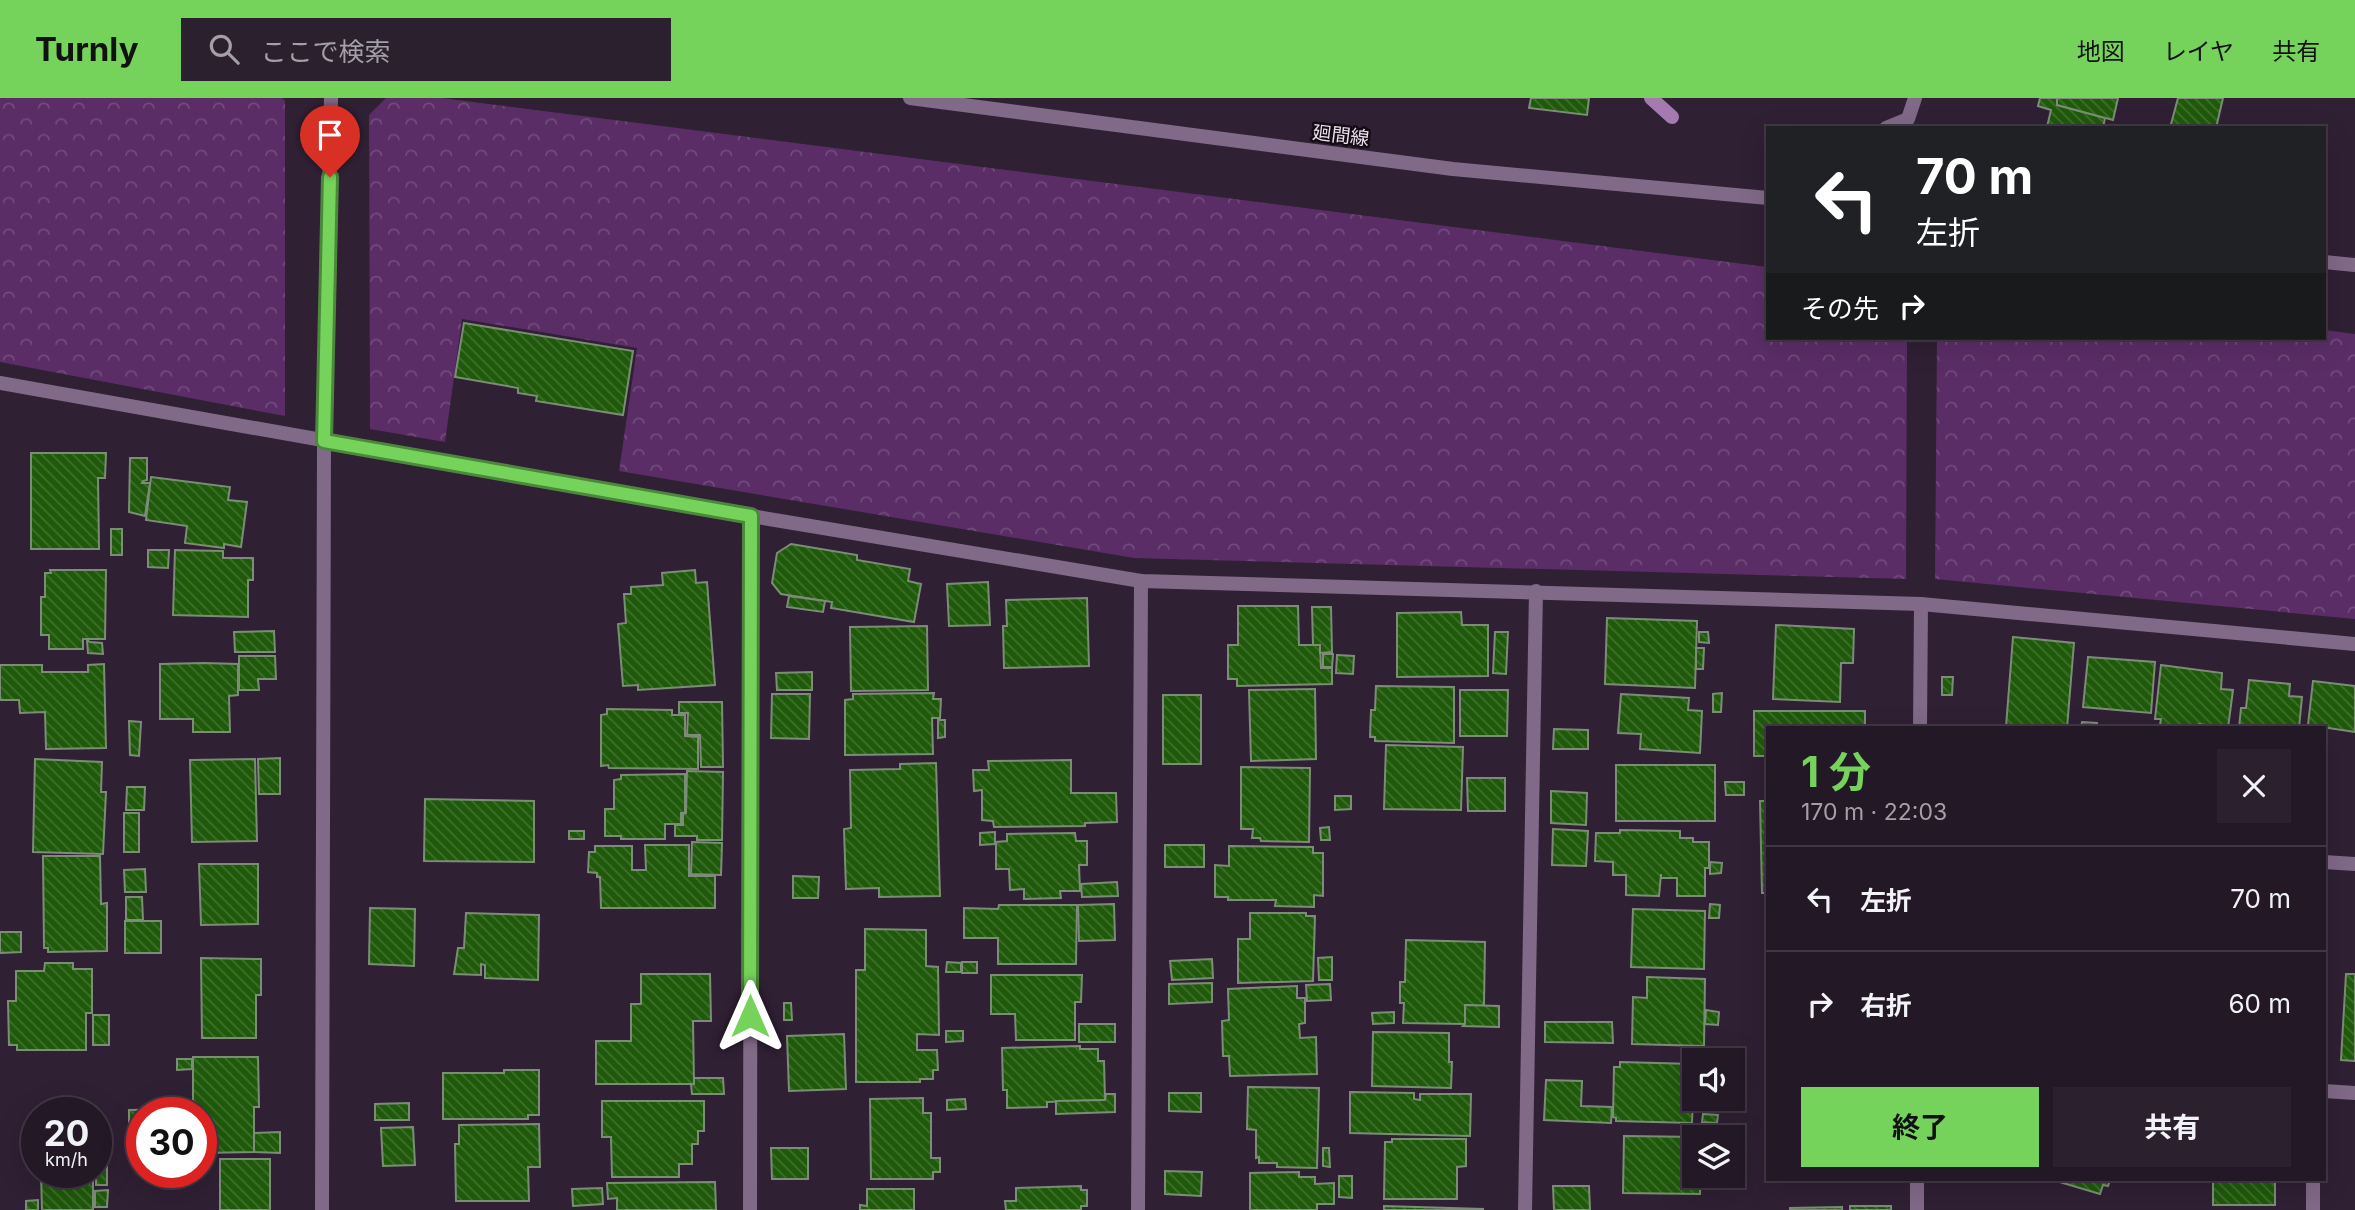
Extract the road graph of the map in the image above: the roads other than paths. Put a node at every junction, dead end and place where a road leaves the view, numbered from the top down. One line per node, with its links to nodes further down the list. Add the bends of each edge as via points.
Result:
1 (331, 98): 9 (street)
2 (910, 98): 5 (street, 廻間線, via 1453,169)
3 (1915, 98): 4 (street, via 1908,119)
4 (1891, 126)
5 (1766, 198)
6 (2326, 262): 7 (street)
7 (2355, 265)
8 (0, 383): 9 (street)
9 (324, 441): 10 (street); 22 (street)
10 (751, 516): 11 (street); 23 (street)
11 (1141, 581): 12 (street); 24 (street)
12 (1536, 591): 13 (street); 25 (street)
13 (1921, 604): 14 (street); 15 (street)
14 (2355, 644)
15 (1920, 726)
16 (2326, 862): 17 (street)
17 (2355, 864)
18 (2326, 1091): 19 (street)
19 (2355, 1093)
20 (1917, 1181): 26 (street)
21 (2313, 1181): 27 (street)
22 (322, 1210)
23 (750, 1210)
24 (1138, 1210)
25 (1525, 1210)
26 (1917, 1210)
27 (2313, 1210)

